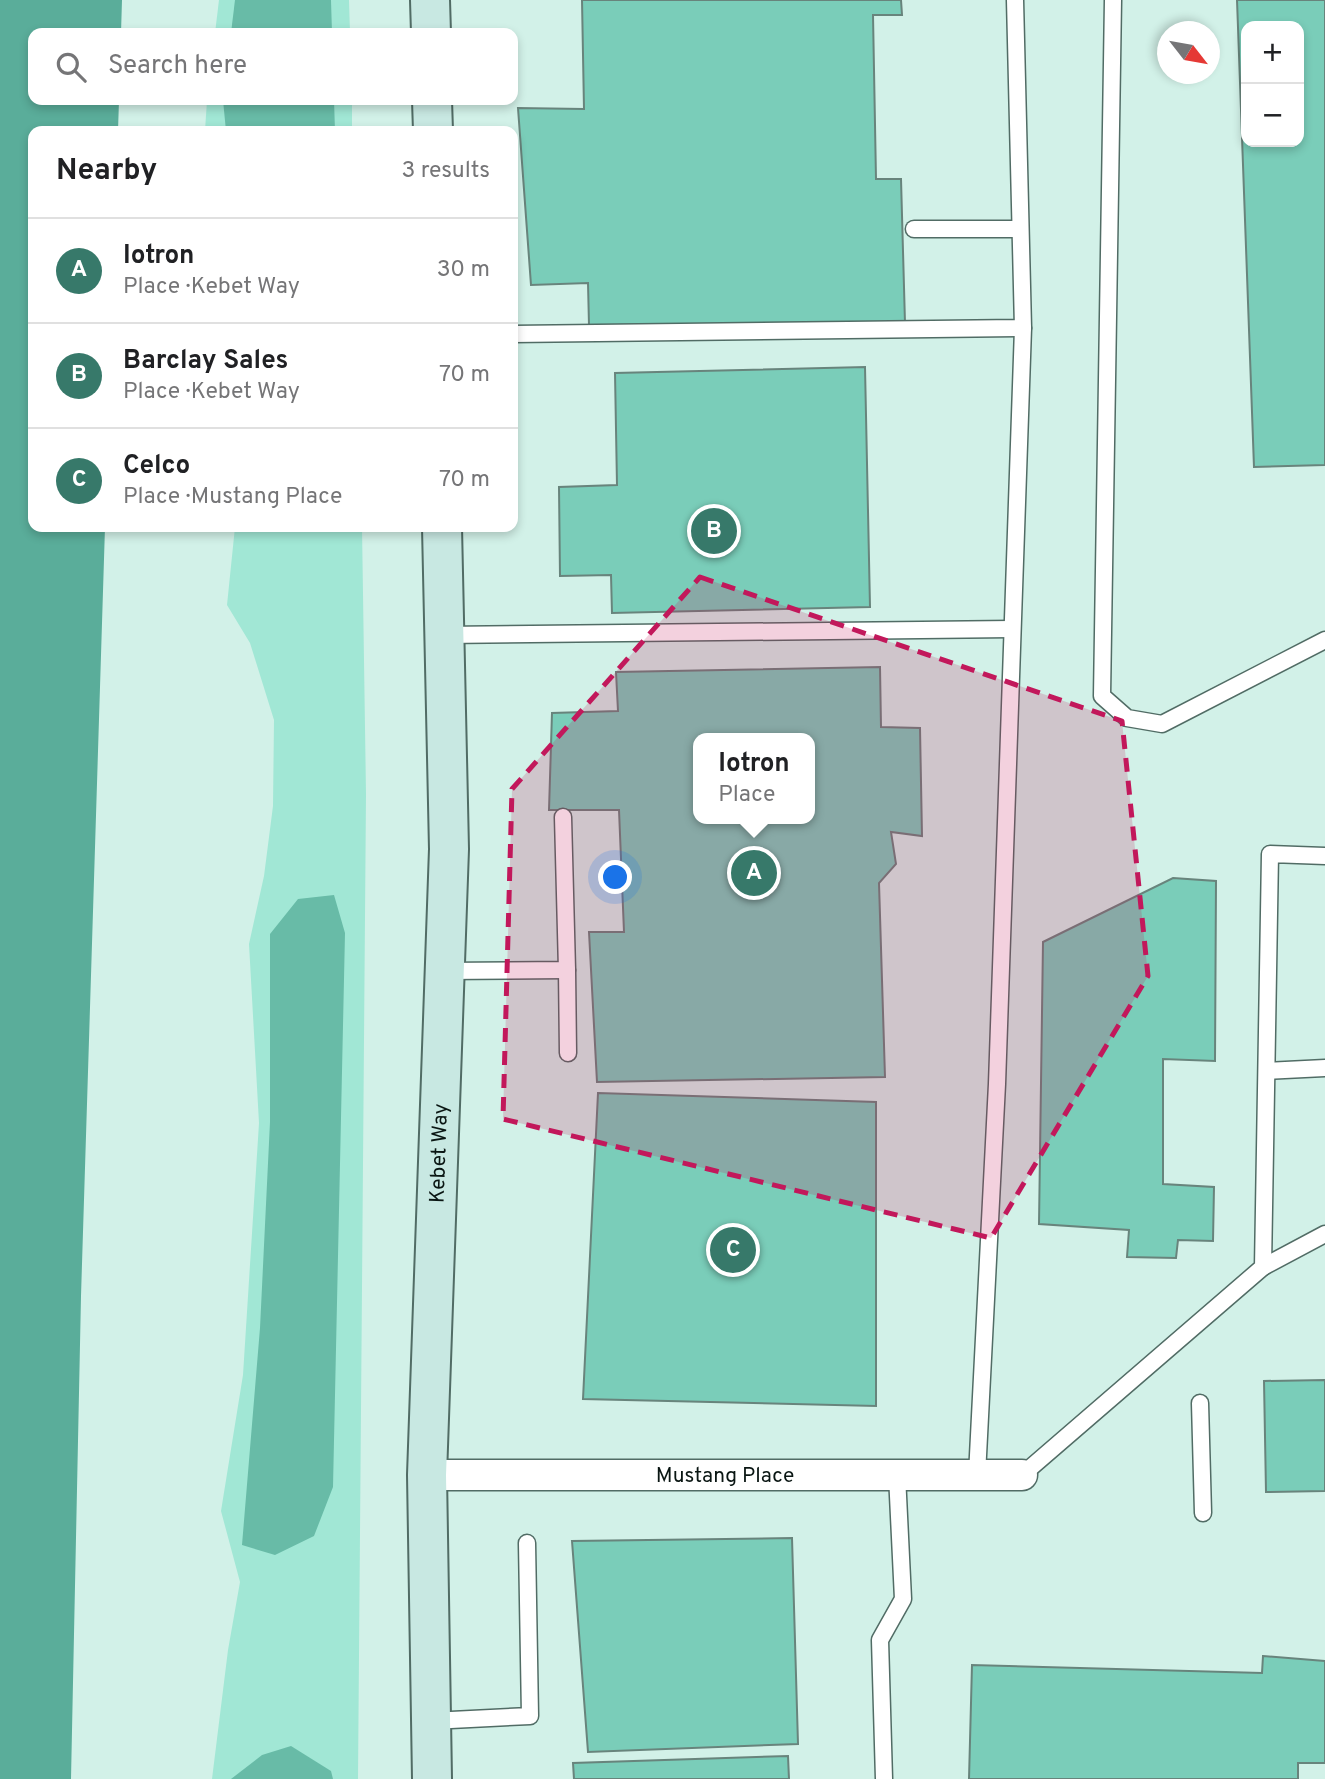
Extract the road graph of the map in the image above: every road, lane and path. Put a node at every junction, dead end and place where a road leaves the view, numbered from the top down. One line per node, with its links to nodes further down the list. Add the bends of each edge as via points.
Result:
1 (430, 0): 4 (street)
2 (1016, 0): 8 (lane)
3 (1113, 0): 14 (lane, via 1102,696 1127,718 1162,724)
4 (431, 28)
5 (432, 105): 6 (street)
6 (433, 126)
7 (914, 229): 8 (lane)
8 (1019, 229): 9 (lane)
9 (1023, 328): 10 (lane); 12 (lane)
10 (518, 334)
11 (442, 532): 13 (street, Kebet Way)
12 (1012, 629): 13 (lane); 27 (lane, via 997,1084)
13 (444, 635): 18 (street, Kebet Way, via 449,849)
14 (1325, 640)
15 (563, 817): 17 (lane)
16 (1325, 856): 21 (lane, via 1270,855)
17 (566, 970): 18 (lane); 19 (lane)
18 (444, 971): 25 (street, Kebet Way)
19 (568, 1053)
20 (1325, 1068): 21 (lane)
21 (1268, 1071): 23 (lane)
22 (1325, 1234): 23 (lane)
23 (1263, 1267): 28 (lane)
24 (1200, 1403): 29 (lane)
25 (427, 1475): 26 (street, Mustang Place); 31 (street, Kebet Way)
26 (897, 1475): 27 (street, Mustang Place); 33 (lane, via 903,1599 880,1640)
27 (977, 1475): 28 (street, Mustang Place)
28 (1022, 1475)
29 (1203, 1513)
30 (527, 1543): 31 (lane, via 530,1716)
31 (430, 1721): 32 (street, Kebet Way)
32 (432, 1779)
33 (884, 1779)

